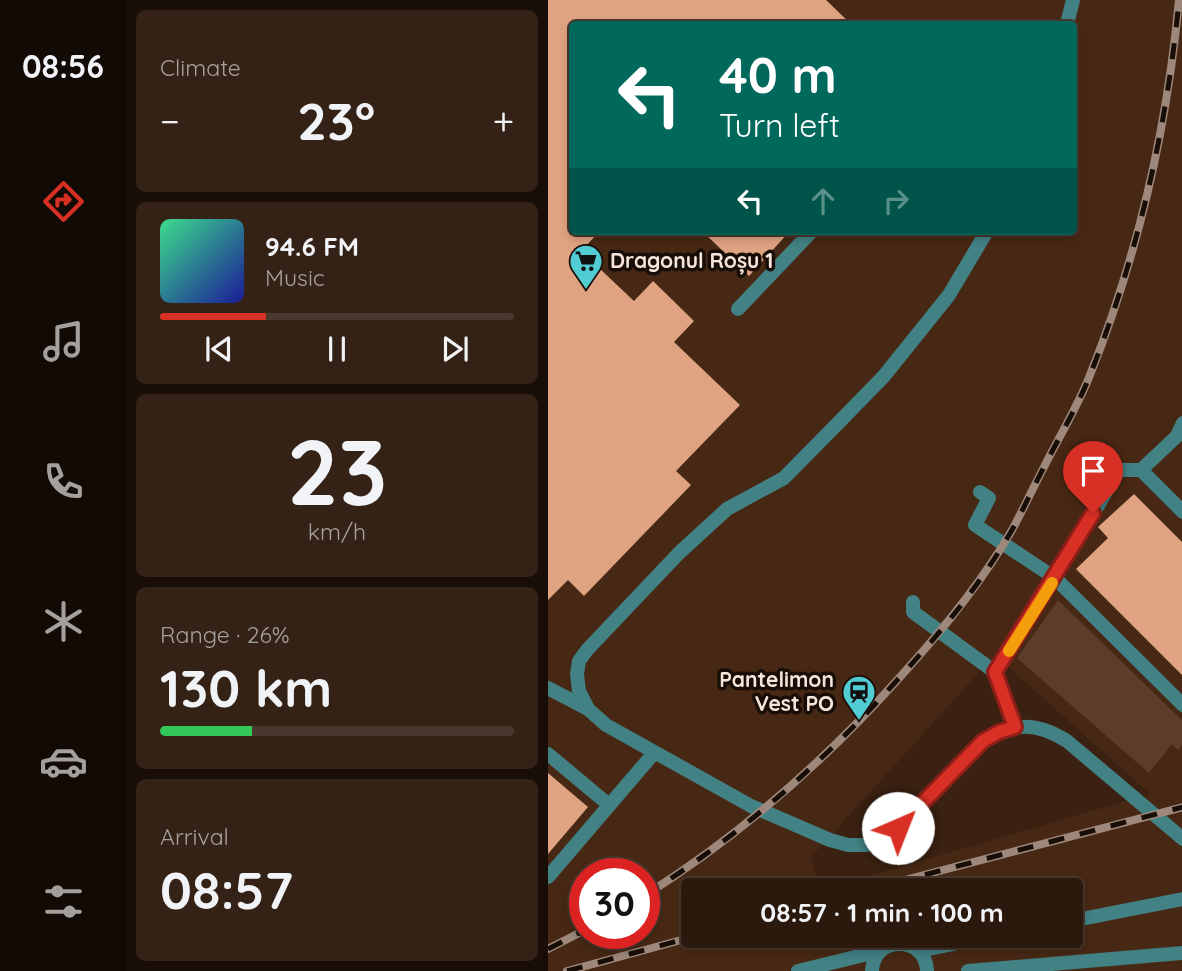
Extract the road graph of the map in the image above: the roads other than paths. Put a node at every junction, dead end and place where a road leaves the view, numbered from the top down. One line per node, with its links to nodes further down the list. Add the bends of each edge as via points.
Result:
1 (1073, 0): 2 (street)
2 (1068, 21)
3 (808, 235): 5 (street)
4 (985, 235): 15 (street, via 949,295 884,376 784,478 717,518 586,650 577,674)
5 (738, 309)
6 (1182, 423): 7 (street, via 1177,436)
7 (1141, 470): 9 (street); 10 (street, via 1119,470)
8 (980, 492): 10 (street, via 989,498 975,525)
9 (1182, 512)
10 (1055, 578): 12 (street); 14 (street)
11 (913, 602): 12 (street, via 913,612)
12 (995, 672): 16 (street)
13 (548, 688): 15 (street)
14 (1182, 705)
15 (588, 709): 17 (street)
16 (1015, 727): 17 (street, via 983,741 898,828 866,845 819,836 751,806); 20 (street, via 1051,731 1067,741)
17 (654, 753): 19 (street)
18 (548, 754): 19 (street)
19 (609, 805): 21 (street)
20 (1182, 838)
21 (548, 877)
22 (1182, 899): 23 (street)
23 (1083, 919)
24 (934, 948): 26 (street)
25 (880, 951): 26 (street, via 904,943); 28 (street); 29 (street)
26 (919, 951): 30 (street)
27 (1182, 953): 31 (street)
28 (798, 971)
29 (872, 971)
30 (927, 971)
31 (968, 971)

